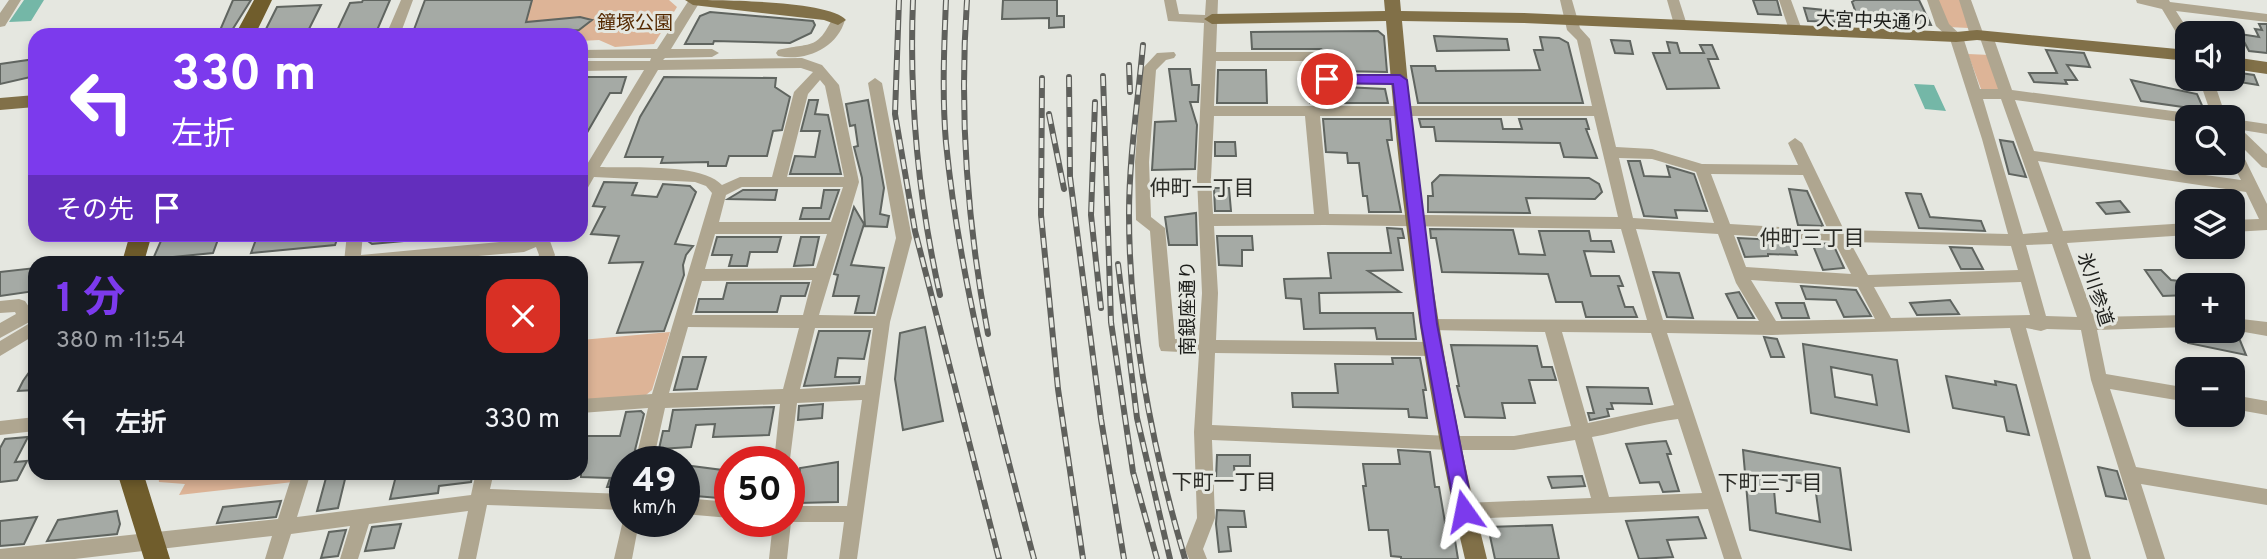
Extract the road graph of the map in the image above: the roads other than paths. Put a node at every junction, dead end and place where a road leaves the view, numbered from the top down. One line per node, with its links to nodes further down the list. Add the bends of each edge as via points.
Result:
1 (15, 0): 20 (street)
2 (263, 0): 23 (highway)
3 (407, 0): 24 (street)
4 (1170, 0): 17 (street, via 1173,18)
5 (1212, 0): 17 (street, 南銀座通り)
6 (1566, 0): 21 (street)
7 (1673, 0): 22 (street)
8 (1785, 0): 25 (street)
9 (1933, 0): 27 (street, via 1943,26)
10 (1965, 0): 26 (street, 氷川参道)
11 (2142, 0): 13 (street)
12 (696, 1): 14 (main road); 32 (street)
13 (2164, 3): 16 (street); 19 (street)
14 (754, 4): 18 (main road)
15 (1392, 9): 17 (main road, 大宮中央通り); 21 (main road, 大宮中央通り, via 1407,24 1417,25); 37 (main road)
16 (2267, 18)
17 (1212, 19): 31 (street, 南銀座通り)
18 (838, 20): 32 (street, via 836,32 807,52)
19 (2175, 21)
20 (0, 23)
21 (1573, 25): 22 (main road, 大宮中央通り); 27 (main road, 大宮中央通り, via 1922,43 1943,43); 48 (street, via 1583,38)
22 (1681, 25): 25 (main road, 大宮中央通り)
23 (248, 28)
24 (396, 28)
25 (1795, 30): 27 (main road, 大宮中央通り)
26 (1981, 35): 27 (main road); 30 (main road); 42 (street, 氷川参道)
27 (1956, 37): 41 (street)
28 (588, 54): 32 (street)
29 (1169, 55): 105 (street, via 1149,69 1142,162 1144,220 1157,228 1167,346)
30 (2175, 55)
31 (1208, 56): 37 (street, via 1321,57 1327,79); 47 (street, 南銀座通り)
32 (657, 59): 33 (street); 36 (street, via 802,63); 57 (street)
33 (588, 65)
34 (2245, 65): 35 (main road)
35 (2267, 68)
36 (821, 71): 62 (street, via 801,92); 63 (street, via 832,85)
37 (1400, 80): 46 (main road)
38 (875, 83): 94 (street, via 904,238)
39 (28, 92): 40 (main road)
40 (0, 94)
41 (1974, 94): 42 (street); 78 (street)
42 (2008, 94): 49 (street); 55 (street, 氷川参道)
43 (28, 102): 44 (main road)
44 (0, 104)
45 (1312, 110): 46 (street); 47 (street); 68 (street)
46 (1403, 110): 48 (street); 66 (main road)
47 (1207, 111): 67 (street, 南銀座通り)
48 (1600, 111): 54 (street)
49 (2175, 116)
50 (2245, 126): 51 (street)
51 (2267, 129)
52 (2245, 142): 56 (street)
53 (1795, 143): 59 (street)
54 (1610, 152): 58 (street, via 1659,155); 70 (street)
55 (2029, 155): 64 (street); 77 (street, 氷川参道)
56 (2267, 163)
57 (588, 168)
58 (1702, 169): 59 (street); 74 (street)
59 (1808, 170): 76 (street)
60 (588, 171): 65 (street, via 696,177 711,182)
61 (2245, 175): 64 (street)
62 (779, 182): 63 (street); 65 (street, via 740,182)
63 (852, 183): 73 (street)
64 (2250, 187): 69 (street)
65 (720, 192): 72 (street)
66 (1415, 219): 68 (street); 70 (street); 95 (main road)
67 (1206, 220): 68 (street); 105 (street, 南銀座通り)
68 (1322, 220)
69 (2267, 222): 71 (street)
70 (1627, 223): 74 (street); 101 (street)
71 (2245, 225)
72 (711, 228): 73 (street); 83 (street)
73 (836, 228): 82 (street)
74 (1722, 229): 76 (street); 81 (street)
75 (2175, 230): 77 (street)
76 (1839, 236): 78 (street); 85 (street)
77 (2056, 237): 78 (street); 97 (street, 氷川参道)
78 (2016, 240): 84 (street)
79 (535, 242): 80 (street)
80 (417, 256)
81 (1740, 273): 85 (street); 102 (street)
82 (822, 274): 83 (street); 90 (street)
83 (696, 275): 89 (street)
84 (2026, 276): 85 (street); 96 (street)
85 (1863, 281): 98 (street)
86 (0, 307): 87 (street, via 19,305)
87 (28, 314)
88 (28, 320): 104 (street)
89 (682, 321): 90 (street); 112 (street)
90 (810, 321): 94 (street); 111 (street)
91 (2016, 321): 96 (street); 98 (street); 152 (street)
92 (2175, 321): 97 (street)
93 (28, 322): 106 (street)
94 (882, 322): 109 (street)
95 (1429, 324): 100 (street); 107 (main road)
96 (2040, 324): 97 (street)
97 (2088, 324): 108 (street, 氷川参道)
98 (1887, 326): 102 (street)
99 (2245, 326): 103 (street)
100 (1552, 327): 101 (street); 120 (street)
101 (1657, 328): 102 (street); 116 (street)
102 (1772, 328)
103 (2267, 329)
104 (0, 331)
105 (1209, 347): 107 (street); 119 (street, 南銀座通り)
106 (0, 349)
107 (1433, 349): 121 (main road)
108 (2099, 380): 110 (street); 124 (street, 氷川参道)
109 (870, 393): 111 (street); 135 (street)
110 (2175, 393)
111 (789, 398): 112 (street); 123 (street)
112 (659, 399): 114 (street); 122 (street)
113 (2245, 404): 115 (street)
114 (588, 405)
115 (2267, 408)
116 (1682, 411): 120 (street); 130 (street)
117 (28, 426): 118 (street)
118 (0, 428)
119 (1203, 432): 121 (street); 149 (street, 南銀座通り, via 1206,518 1194,549)
120 (1580, 432): 121 (street, via 1514,443); 132 (street)
121 (1450, 443): 133 (main road)
122 (648, 446)
123 (784, 446)
124 (2129, 474): 128 (street); 153 (street, 氷川参道)
125 (132, 480): 140 (highway)
126 (300, 480): 137 (street)
127 (484, 480): 129 (street)
128 (2267, 497)
129 (480, 499): 131 (street); 136 (street); 145 (street)
130 (1712, 501): 132 (street); 151 (street)
131 (609, 502)
132 (1602, 505): 133 (street)
133 (1464, 511): 150 (main road)
134 (805, 514): 135 (street)
135 (854, 514): 148 (street)
136 (362, 516): 137 (street); 144 (street)
137 (286, 526): 140 (street); 143 (street)
138 (627, 537): 146 (street)
139 (780, 537): 147 (street)
140 (154, 551): 141 (street)
141 (84, 554): 142 (street)
142 (0, 558)
143 (274, 559)
144 (349, 559)
145 (467, 559)
146 (623, 559)
147 (778, 559)
148 (848, 559)
149 (1198, 559)
150 (1476, 559)
151 (1733, 559)
152 (2082, 559)
153 (2156, 559)

